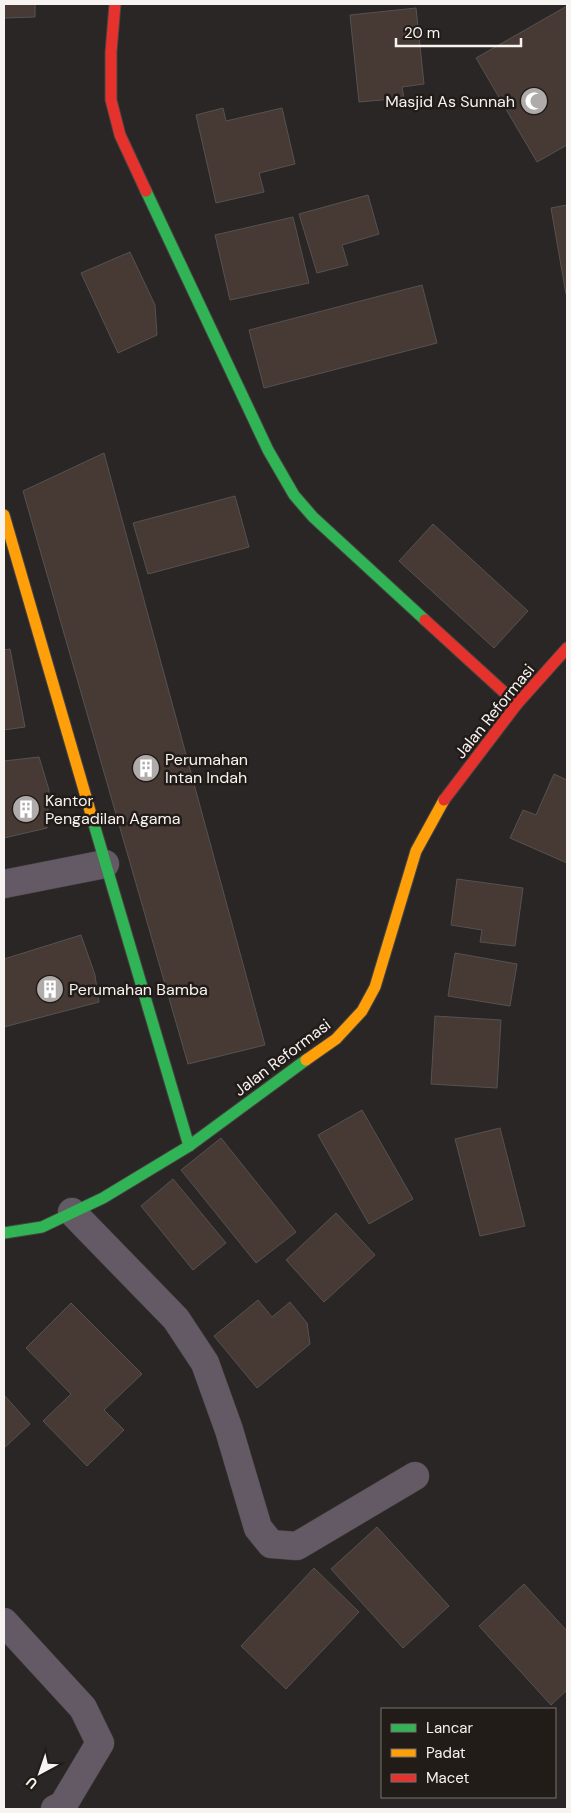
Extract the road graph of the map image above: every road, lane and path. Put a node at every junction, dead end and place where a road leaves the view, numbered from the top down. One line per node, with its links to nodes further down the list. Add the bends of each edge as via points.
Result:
1 (115, 4): 4 (street, via 111,100 120,135 268,450 294,495 313,517)
2 (4, 515): 5 (street)
3 (567, 648): 4 (street, Jalan Reformasi)
4 (517, 704): 7 (street, Jalan Reformasi, via 441,805 416,851 375,987 362,1011 336,1039)
5 (105, 864): 6 (street); 7 (street)
6 (4, 884)
7 (189, 1146): 8 (street, Jalan Reformasi, via 103,1198)
8 (72, 1212): 9 (street, Jalan Reformasi, via 42,1227); 10 (street, via 176,1319 206,1363 258,1528 272,1544 297,1546)
9 (4, 1233)
10 (415, 1476)
11 (4, 1622): 12 (street, via 83,1708 100,1743 63,1805)
12 (55, 1809)

